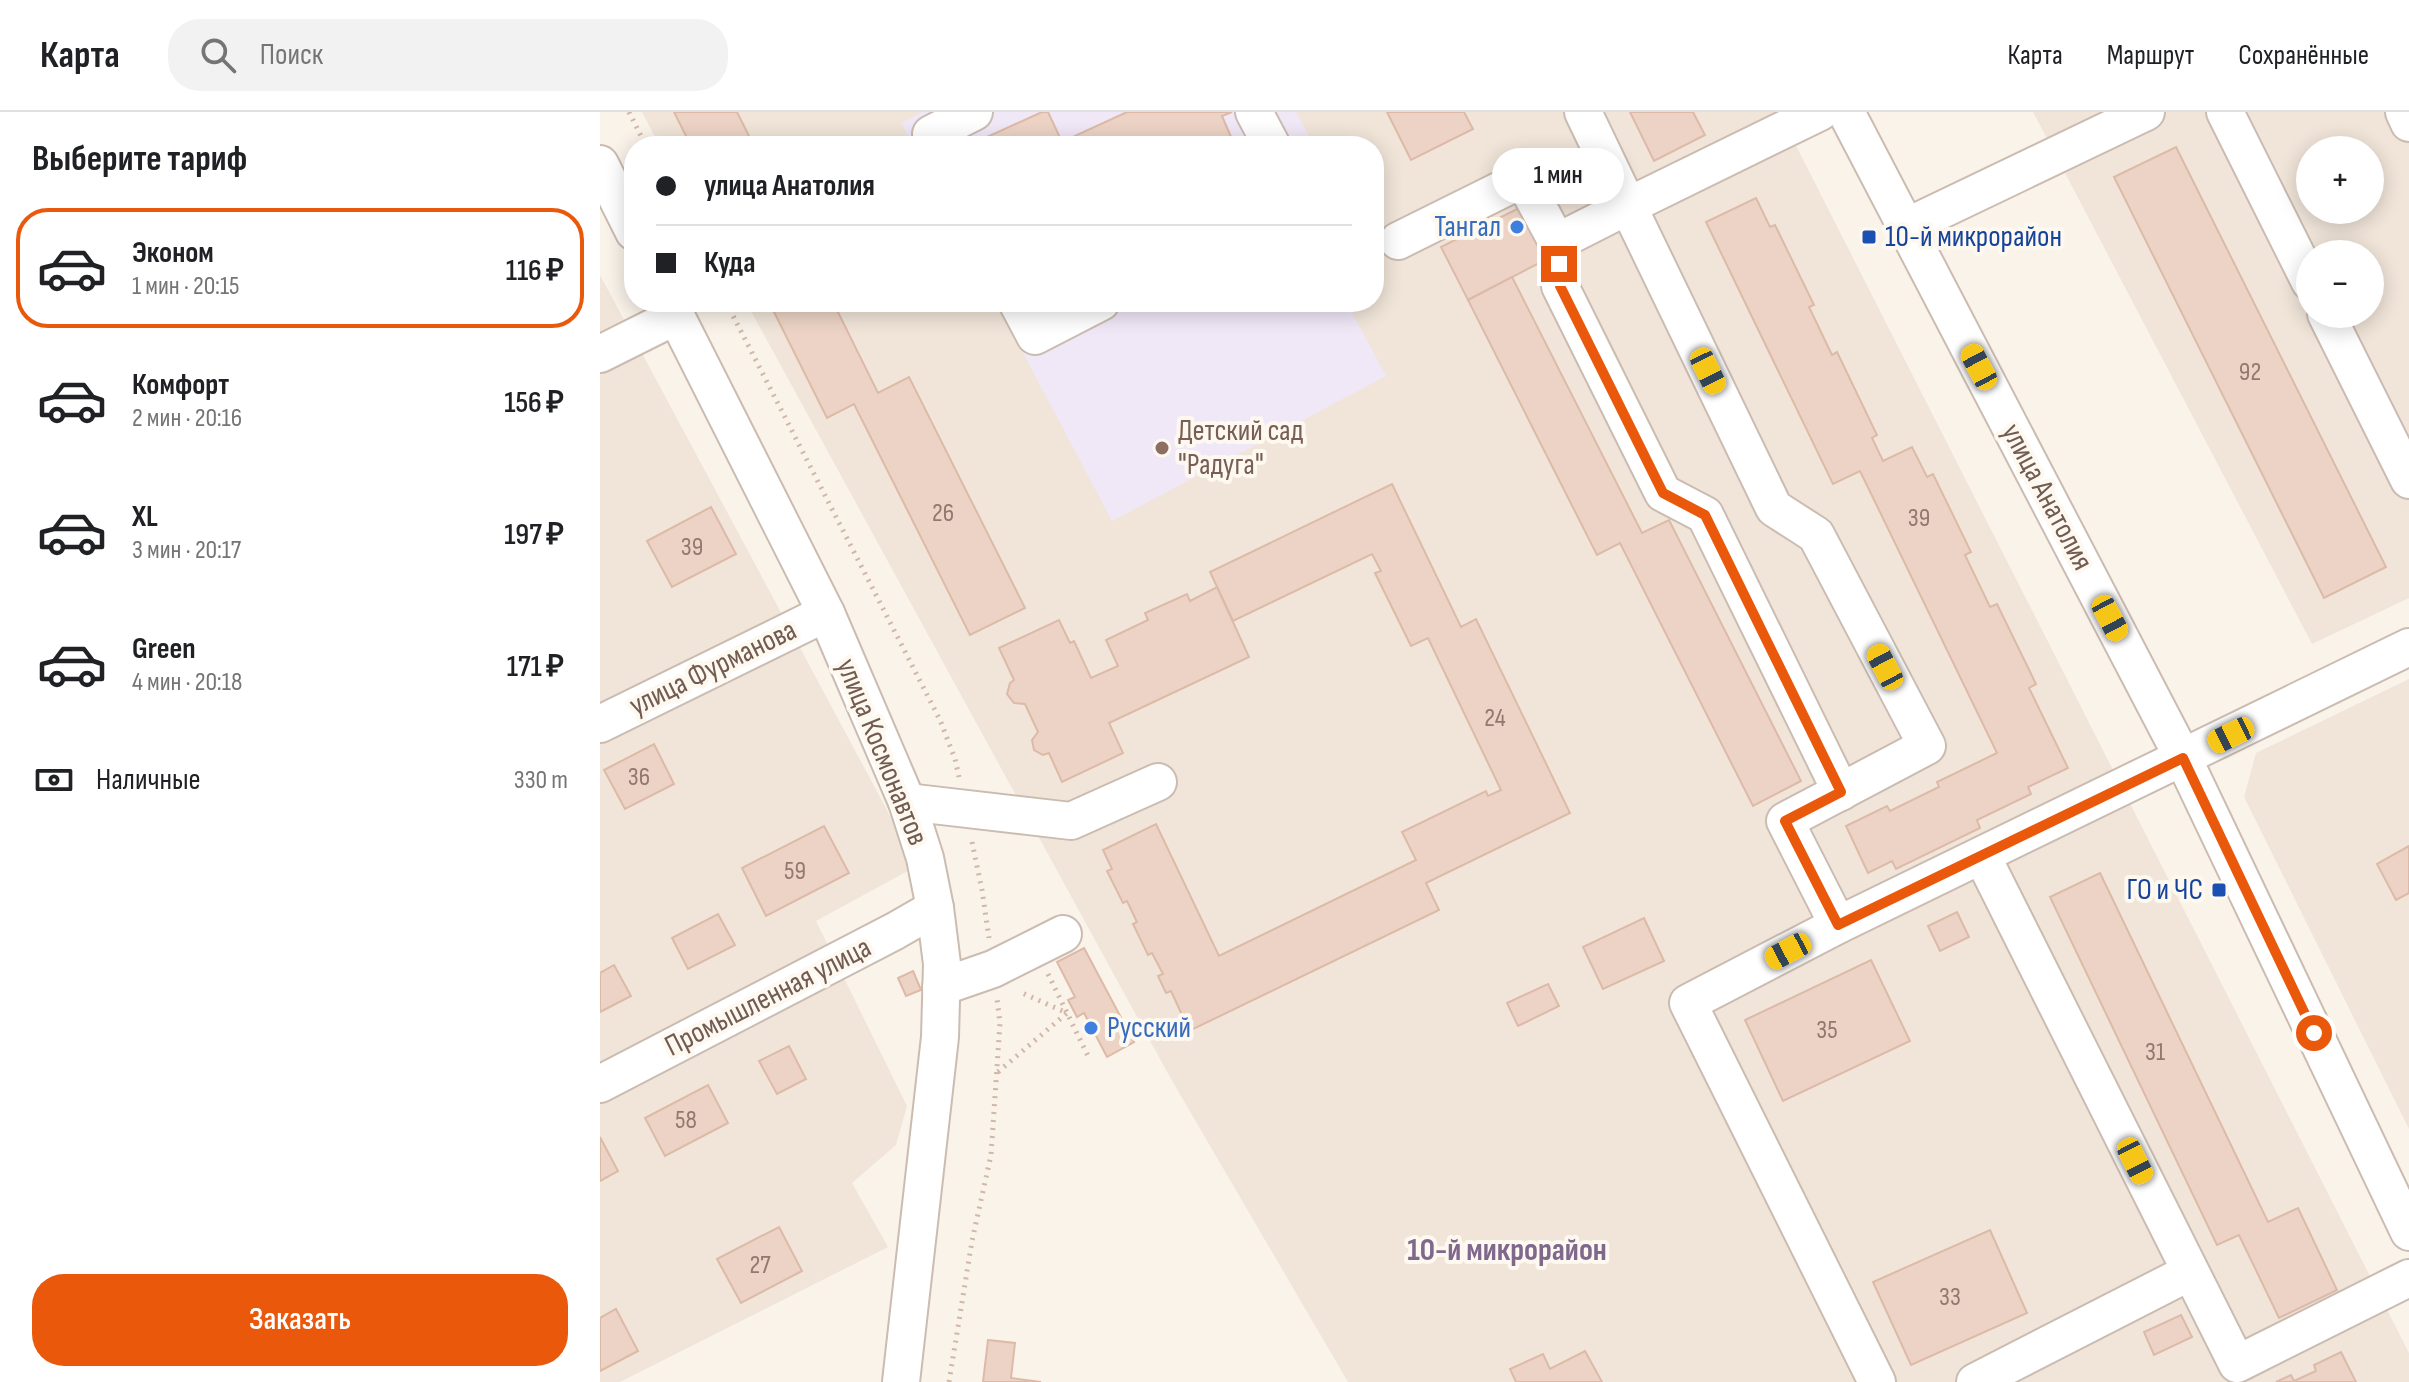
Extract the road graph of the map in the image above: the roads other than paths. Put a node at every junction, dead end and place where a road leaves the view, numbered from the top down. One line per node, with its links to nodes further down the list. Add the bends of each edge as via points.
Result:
1 (974, 112): 10 (street)
2 (1254, 112): 11 (street)
3 (1583, 112): 13 (street)
4 (1820, 112): 13 (street)
5 (1846, 112): 15 (street, улица Анатолия)
6 (2146, 112): 15 (street)
7 (2225, 112): 18 (street)
8 (2404, 112): 9 (street)
9 (2409, 123)
10 (932, 136)
11 (1267, 136)
12 (600, 164): 14 (street)
13 (1628, 206): 17 (street); 31 (street, via 1774,508 1816,535 1927,746)
14 (624, 212)
15 (1906, 227): 29 (street, улица Анатолия)
16 (1398, 241): 17 (street, via 1523,179)
17 (1557, 242): 31 (street, via 1560,286 1663,493 1705,515)
18 (2296, 254)
19 (668, 312): 24 (street)
20 (675, 312): 26 (street, улица Космонавтов)
21 (1022, 312): 22 (street, via 1035,336)
22 (1082, 312)
23 (2333, 328): 25 (street)
24 (600, 354)
25 (2409, 477)
26 (826, 613): 28 (street, улица Фурманова); 32 (street, улица Космонавтов)
27 (2409, 647): 29 (street)
28 (600, 724)
29 (2183, 758): 33 (street); 39 (street, улица Анатолия)
30 (1158, 782): 32 (street, via 1071,821)
31 (1841, 792): 35 (street, via 1785,821)
32 (907, 802): 34 (street, улица Космонавтов)
33 (1982, 856): 35 (street); 40 (street)
34 (935, 908): 37 (street, улица Космонавтов); 38 (street, Промышленная улица)
35 (1838, 925): 43 (street, via 1688,1003)
36 (1049, 942): 37 (street)
37 (941, 987): 42 (street, улица Космонавтов, via 940,1037)
38 (600, 1084)
39 (2409, 1232)
40 (2190, 1272): 41 (street, via 2237,1364); 44 (street)
41 (2409, 1278)
42 (901, 1382)
43 (1877, 1382)
44 (1975, 1382)

